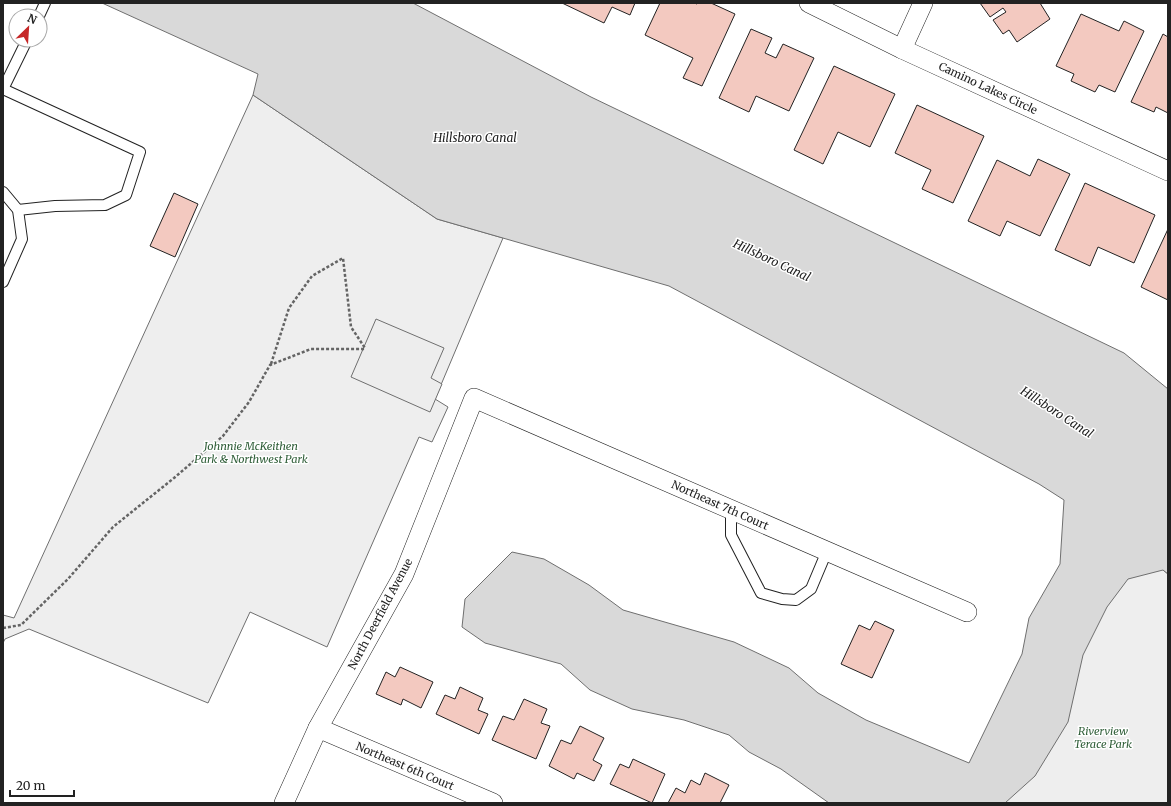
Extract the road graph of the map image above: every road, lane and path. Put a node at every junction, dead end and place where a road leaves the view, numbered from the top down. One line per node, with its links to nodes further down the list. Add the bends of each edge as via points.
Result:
1 (809, 3): 4 (street, Camino Lakes Circle)
2 (923, 3): 4 (street)
3 (23, 48): 7 (lane, via 3,89 140,152 126,195 105,205)
4 (902, 49): 5 (street, Camino Lakes Circle)
5 (1168, 171)
6 (3, 192): 7 (lane)
7 (18, 210): 8 (lane, via 22,239)
8 (3, 282)
9 (270, 365): 9 (path, via 311,349 365,349 351,327 343,258 312,276 290,308); 14 (path, via 249,402 223,436 113,527 68,578 21,625)
10 (474, 398): 11 (street, Northeast 7th Court); 15 (street, North Deerfield Avenue, via 404,574)
11 (731, 509): 12 (street, Northeast 7th Court); 12 (lane, via 732,535 761,593 796,600 811,589)
12 (827, 552): 13 (street, Northeast 7th Court)
13 (967, 612)
14 (3, 628)
15 (318, 728): 16 (street, North Deerfield Avenue); 17 (street, Northeast 6th Court)
16 (284, 803)
17 (493, 803)

